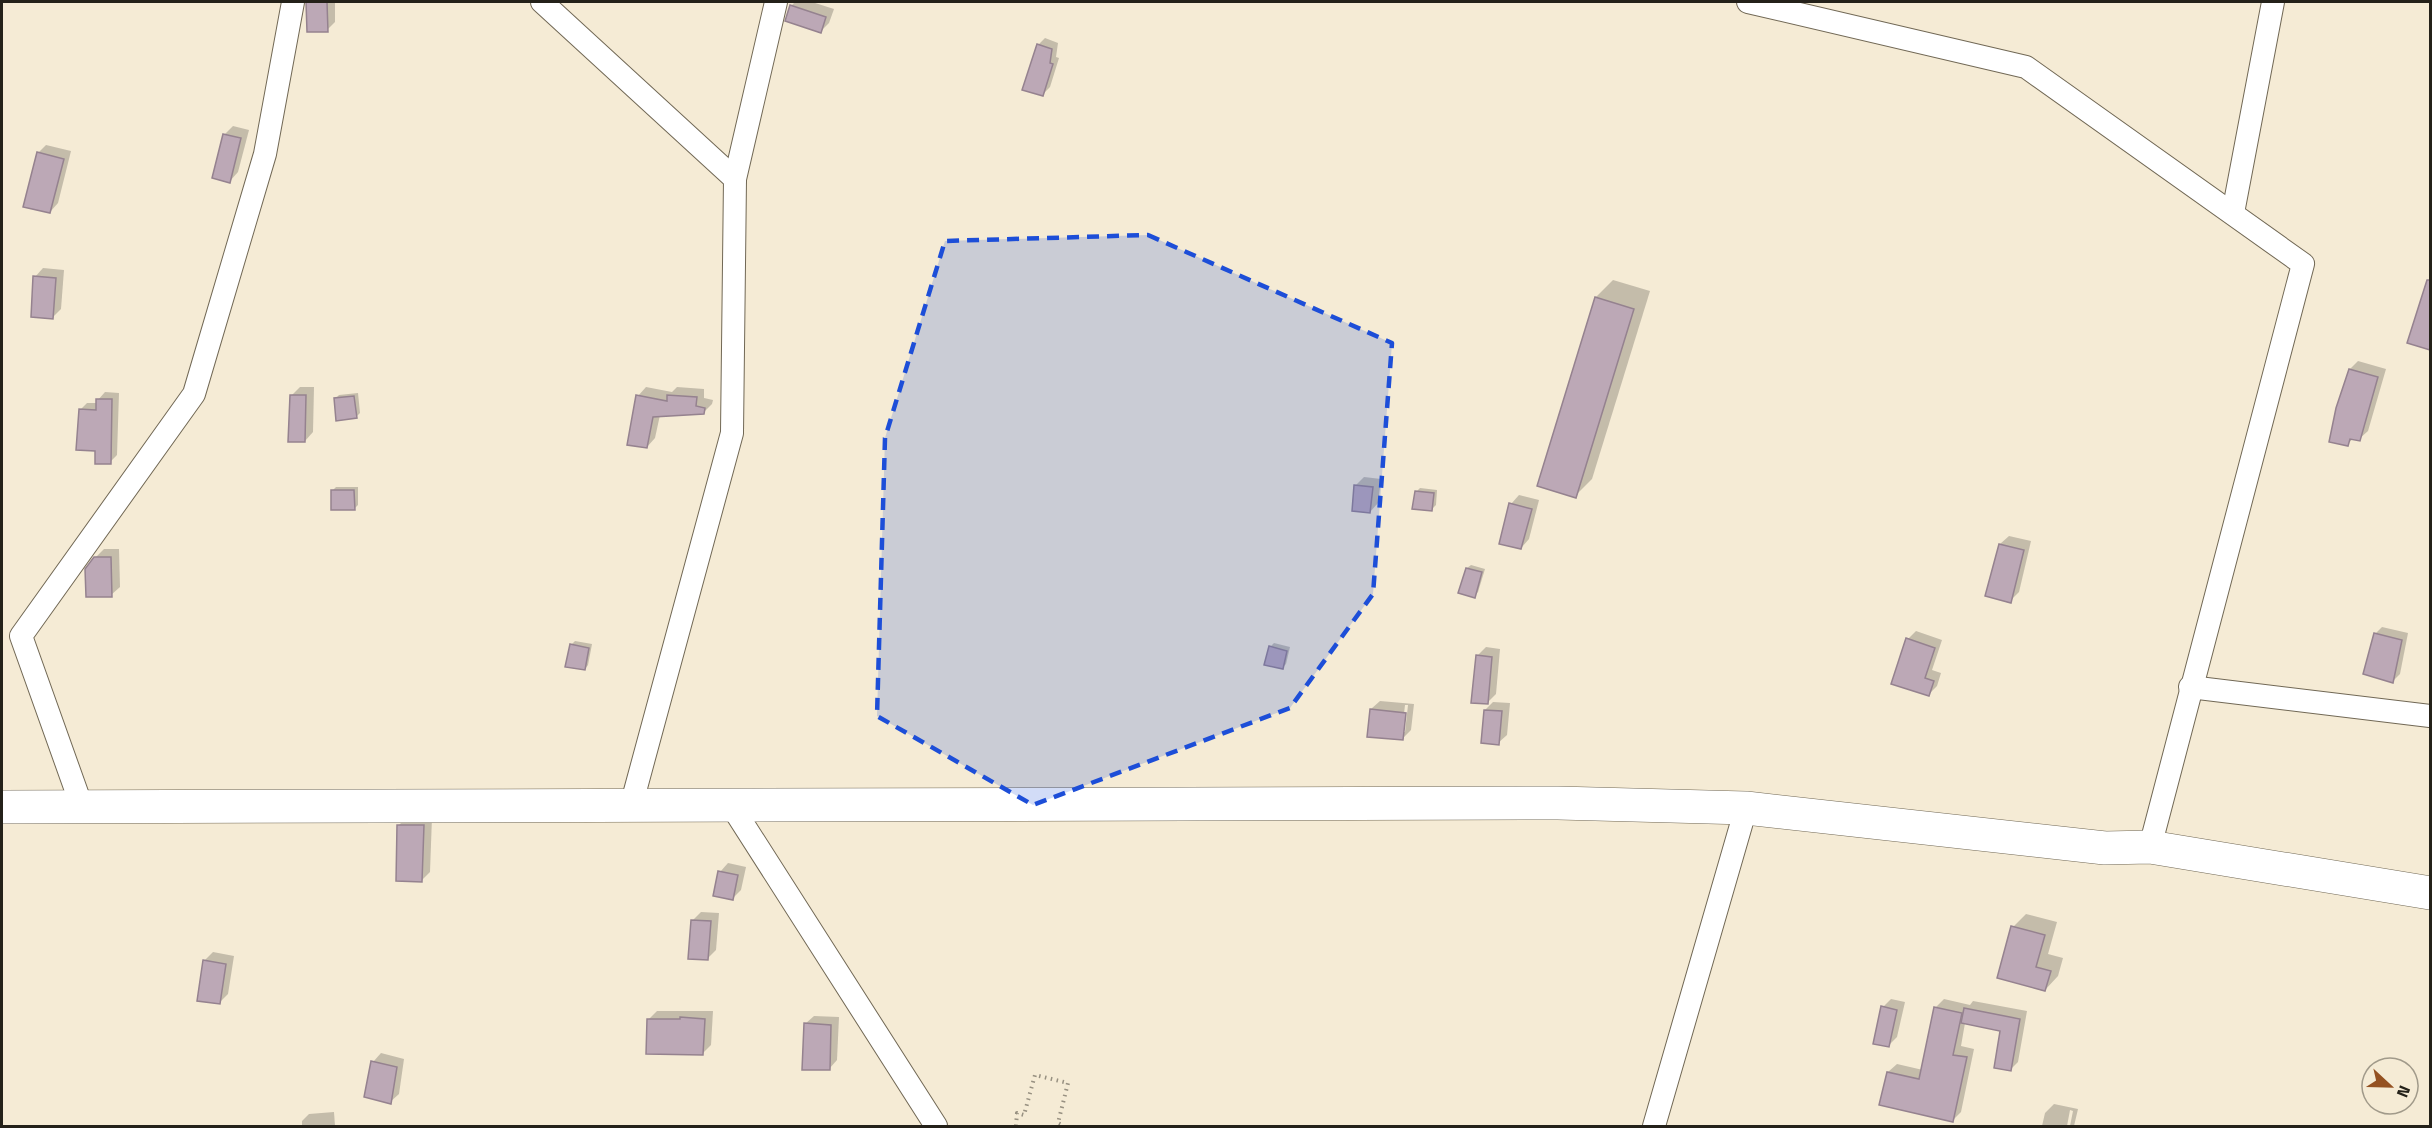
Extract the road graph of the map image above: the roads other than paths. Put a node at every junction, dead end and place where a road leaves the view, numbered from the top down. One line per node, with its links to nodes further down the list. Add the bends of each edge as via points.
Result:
1 (293, 2): 13 (street, via 265,154 194,394 21,636)
2 (542, 2): 6 (street)
3 (776, 2): 6 (street)
4 (1748, 2): 7 (street, via 2026,67)
5 (2273, 2): 7 (street)
6 (735, 179): 10 (street, via 732,433)
7 (2233, 213): 8 (street, via 2302,264)
8 (2190, 687): 9 (street); 15 (street)
9 (2430, 716)
10 (631, 806): 11 (main road); 13 (main road)
11 (731, 806): 14 (main road, via 1558,803); 17 (street)
12 (2, 807): 13 (main road)
13 (82, 807)
14 (1746, 808): 15 (main road, via 2105,848); 18 (street)
15 (2150, 848): 16 (main road)
16 (2430, 893)
17 (936, 1126)
18 (1654, 1126)

